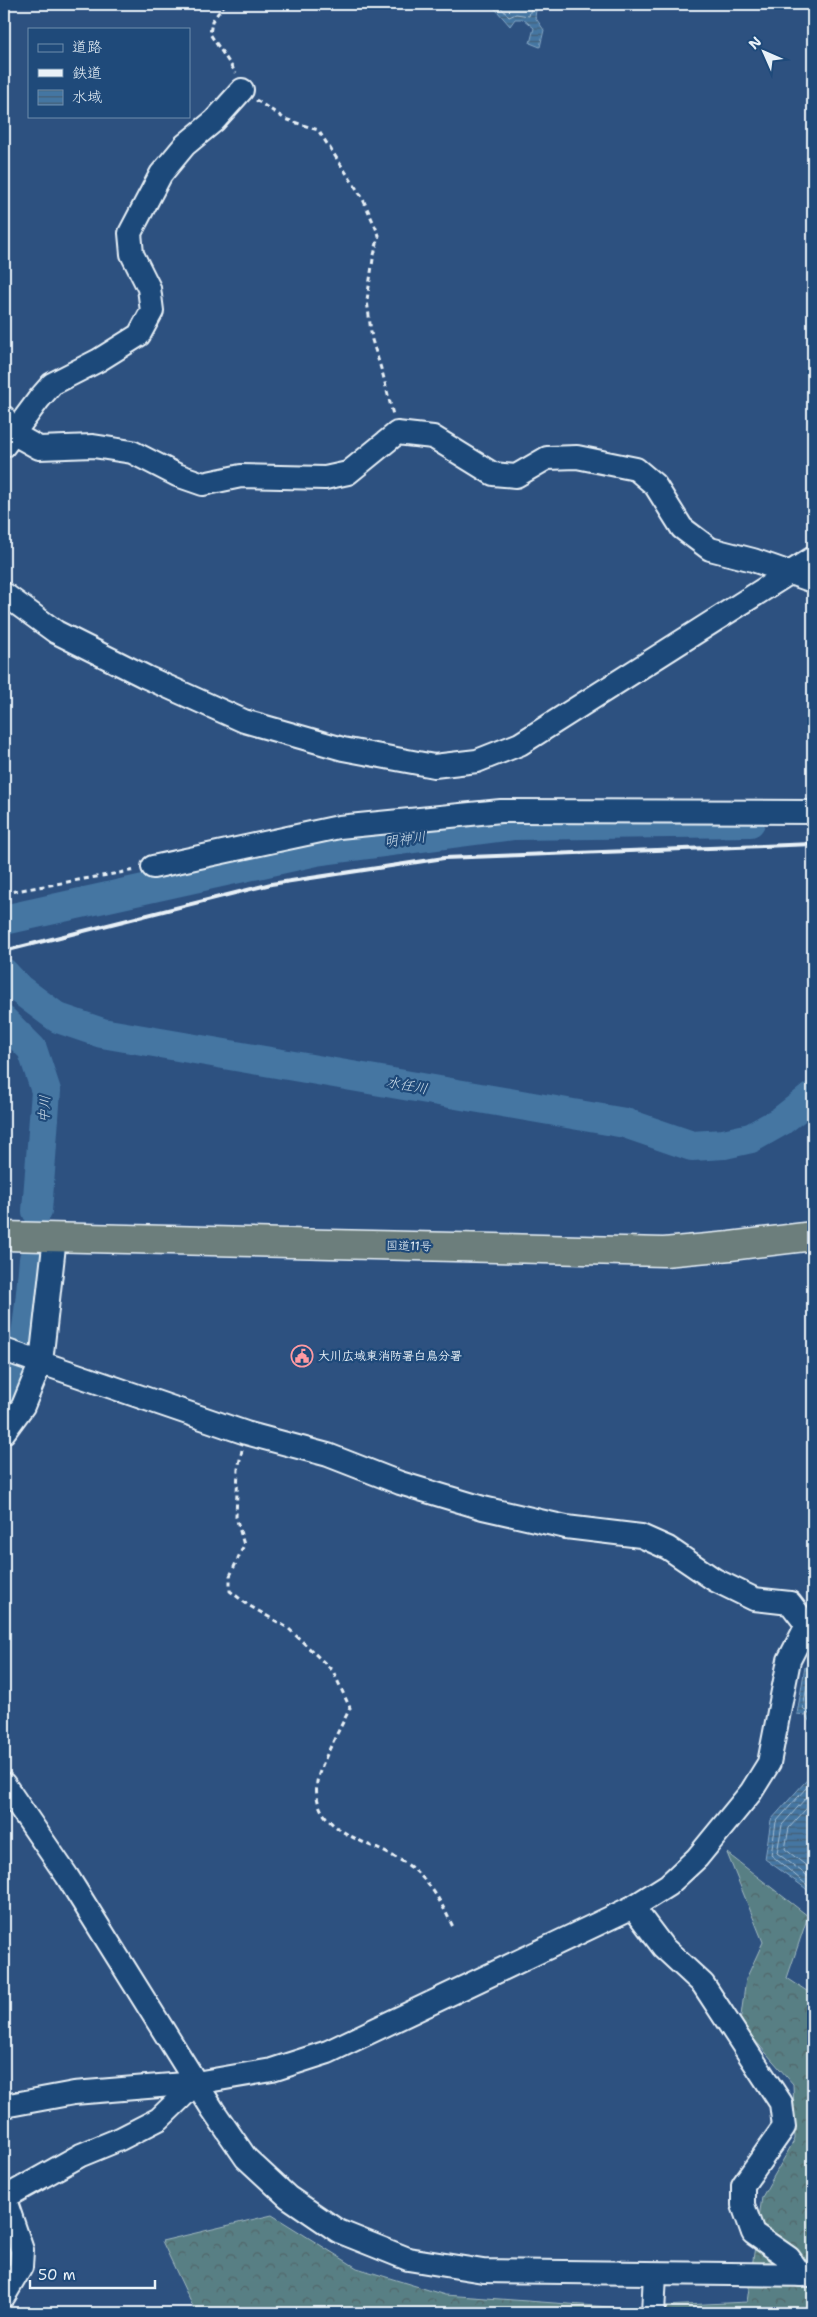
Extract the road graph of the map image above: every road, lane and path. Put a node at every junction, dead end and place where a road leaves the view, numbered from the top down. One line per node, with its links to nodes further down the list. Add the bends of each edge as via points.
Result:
1 (225, 4): 2 (path, via 212,21 210,34 242,81)
2 (242, 90): 3 (street, via 214,121 185,145 161,174 130,233 132,254 149,288 152,310 139,335 52,384); 4 (path, via 285,119 318,130 362,197 379,235 367,300 372,340)
3 (7, 432): 4 (street, via 39,448 94,446 132,452 203,484 241,476 325,478 348,473)
4 (397, 433): 6 (street, via 433,437 493,474 516,476 547,458 577,457 636,469 655,485 682,528 710,549)
5 (813, 558): 6 (street)
6 (789, 572): 7 (street); 8 (street, via 520,744 477,761 434,766 343,749 244,721 56,632)
7 (813, 581)
8 (4, 594)
9 (813, 812): 10 (street, via 501,811 339,827)
10 (153, 867): 11 (path)
11 (4, 893)
12 (4, 1236): 14 (highway, 国道11号)
13 (813, 1236): 14 (highway, 国道11号, via 664,1252)
14 (54, 1237): 16 (street)
15 (4, 1351): 16 (street)
16 (38, 1361): 17 (street, via 23,1406); 19 (street, via 246,1433 328,1455 400,1483 483,1508 566,1527 641,1536 668,1548 714,1580 754,1599 790,1604)
17 (4, 1432)
18 (238, 1469): 22 (path, via 236,1517 244,1545 230,1576 230,1591 288,1628 333,1671 350,1708 317,1781 318,1807 331,1825 411,1867 435,1890)
19 (810, 1623): 21 (street, via 789,1660 769,1763 697,1858 668,1885)
20 (4, 1784): 23 (street, via 67,1876)
21 (634, 1907): 23 (street, via 328,2052 272,2070); 27 (street, via 663,1947 703,1984 781,2103 784,2126 742,2185 743,2205 753,2232)
22 (453, 1927)
23 (196, 2083): 24 (street, via 74,2093); 25 (street, via 159,2119 81,2155); 26 (street, via 246,2158 288,2197 338,2232 408,2259 483,2270)
24 (4, 2106)
25 (4, 2197): 28 (street, via 22,2250 21,2267)
26 (655, 2274): 27 (street); 29 (street)
27 (807, 2275)
28 (4, 2296)
29 (652, 2313)

